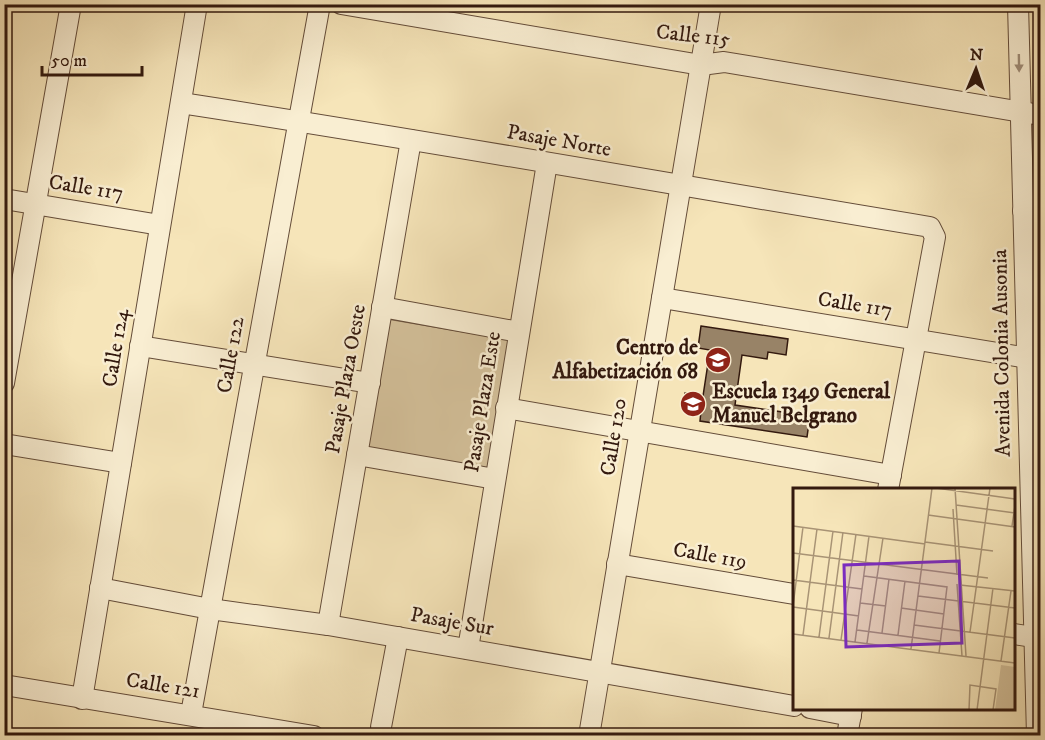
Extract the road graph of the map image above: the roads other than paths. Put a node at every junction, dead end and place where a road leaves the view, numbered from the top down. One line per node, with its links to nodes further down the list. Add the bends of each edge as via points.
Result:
1 (71, 4): 16 (street)
2 (197, 4): 8 (street, Calle 124)
3 (320, 4): 11 (street, Calle 122)
4 (341, 4): 7 (street, Calle 115)
5 (711, 4): 7 (street, Calle 120)
6 (1018, 4): 9 (street, Avenida Colonia Ausonia, one-way to 9)
7 (701, 65): 9 (street, Calle 115, via 724,62); 14 (street, Calle 120)
8 (181, 103): 11 (street, Pasaje Norte); 18 (street, Calle 124)
9 (1020, 112): 10 (street, Calle 115); 17 (street, Avenida Colonia Ausonia)
10 (1041, 115)
11 (298, 121): 12 (street, Pasaje Norte); 25 (street, Calle 122)
12 (411, 140): 13 (street, Pasaje Norte); 20 (street, Pasaje Plaza Oeste)
13 (547, 163): 14 (street, Pasaje Norte); 21 (street, Pasaje Plaza Este)
14 (680, 186): 19 (street, Calle 120); 22 (street, Pasaje Norte, via 930,226 935,237)
15 (4, 199): 16 (street, Calle 117)
16 (36, 204): 18 (street, Calle 117); 26 (street)
17 (1032, 212): 24 (street, Avenida Colonia Ausonia)
18 (160, 225): 23 (street, Calle 124)
19 (662, 298): 22 (street, Calle 117); 29 (street, Calle 120)
20 (382, 307): 21 (street); 27 (street, Pasaje Plaza Oeste)
21 (519, 332): 28 (street, Pasaje Plaza Este)
22 (915, 338): 24 (street, Calle 117); 34 (street)
23 (140, 346): 25 (street); 32 (street, Calle 124)
24 (1033, 359): 42 (street, Avenida Colonia Ausonia)
25 (254, 365): 27 (street); 38 (street, Calle 122)
26 (4, 383)
27 (370, 383): 31 (street, Pasaje Plaza Oeste)
28 (506, 408): 29 (street); 33 (street, Pasaje Plaza Este)
29 (640, 431): 34 (street); 35 (street, Calle 120)
30 (4, 444): 32 (street)
31 (357, 455): 33 (street); 39 (street, Pasaje Plaza Oeste)
32 (121, 463): 36 (street, Calle 124)
33 (495, 479): 43 (street, Pasaje Plaza Este)
34 (890, 482)
35 (617, 564): 37 (street, Calle 119); 44 (street, Calle 120)
36 (100, 588): 38 (street, Pasaje Sur); 46 (street, Calle 124)
37 (793, 594)
38 (210, 609): 39 (street, Pasaje Sur); 50 (street, Calle 122)
39 (328, 625): 41 (street, Pasaje Sur)
40 (1015, 634): 42 (street)
41 (398, 637): 43 (street, Pasaje Sur); 51 (street)
42 (1037, 638): 55 (street, Avenida Colonia Ausonia)
43 (468, 649): 44 (street, Pasaje Sur)
44 (599, 672): 47 (street, Pasaje Sur); 53 (street, Calle 120)
45 (4, 684): 46 (street, Calle 121)
46 (82, 699): 50 (street, Calle 121)
47 (793, 706)
48 (831, 710): 49 (street)
49 (852, 712): 54 (street)
50 (190, 714): 52 (street, Calle 121)
51 (381, 727)
52 (314, 735)
53 (589, 735)
54 (847, 735)
55 (1037, 735)

